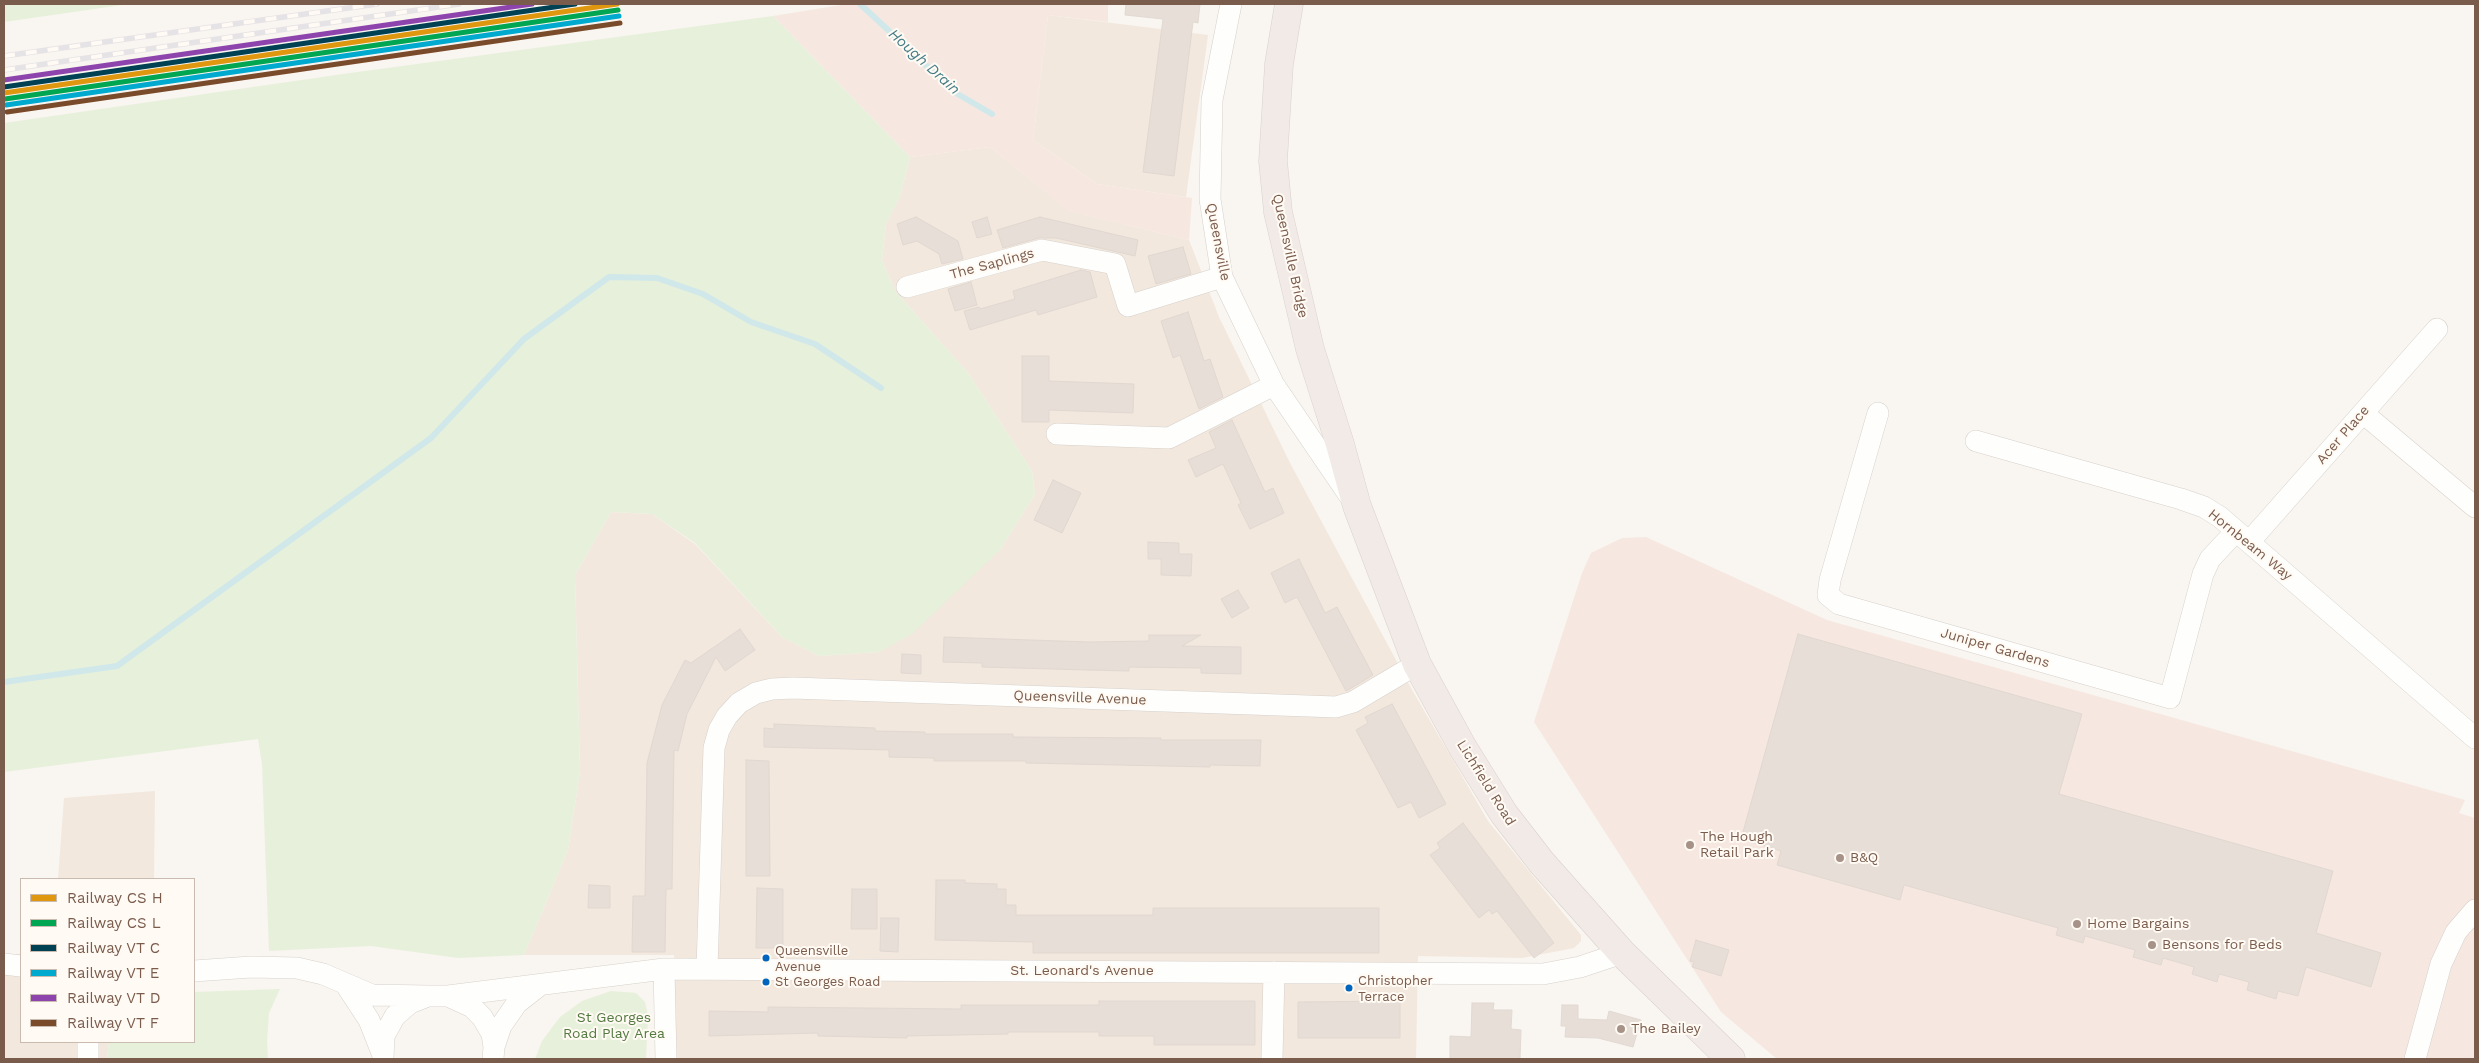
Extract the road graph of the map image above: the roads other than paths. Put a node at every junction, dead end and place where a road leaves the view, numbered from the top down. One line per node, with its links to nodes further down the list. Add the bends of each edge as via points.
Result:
1 (1231, 4): 3 (street, Queensville, via 1212,100 1210,199)
2 (1290, 4): 11 (highway, Queensville Bridge, via 1279,64 1273,161 1278,212 1310,349)
3 (1222, 277): 4 (street, The Saplings, via 1128,306 1115,264 1042,250); 6 (street, Queensville)
4 (907, 287)
5 (2437, 328): 8 (street, Acer Place)
6 (1274, 385): 9 (street, via 1169,438); 12 (street, Queensville)
7 (1878, 413): 14 (street, Juniper Gardens, via 1830,580 1828,595 1840,604 2170,698 2203,574 2210,559)
8 (2363, 413): 13 (street); 14 (street, Acer Place)
9 (1057, 434)
10 (1976, 441): 14 (street, Hornbeam Way, via 2204,507)
11 (1340, 444): 12 (highway, Lichfield Road)
12 (1357, 506): 15 (highway, Lichfield Road)
13 (2475, 507)
14 (2242, 536): 16 (street, Hornbeam Way)
15 (1417, 664): 18 (highway, Lichfield Road, via 1504,814 1542,863); 22 (street, Queensville Avenue, via 1353,702 1336,707 793,688 756,693 739,703 727,716 714,748)
16 (2475, 738)
17 (2475, 910): 35 (street, via 2456,932 2441,964)
18 (1622, 953): 24 (street, St. Leonard's Avenue, via 1580,967 1542,974); 34 (highway, Lichfield Road)
19 (4, 964): 20 (street)
20 (20, 966)
21 (664, 969): 22 (street, St. Leonard's Avenue); 25 (street, St. Leonard's Avenue); 32 (street)
22 (707, 969): 24 (street, St. Leonard's Avenue)
23 (195, 971): 26 (street, via 297,968 323,974)
24 (1274, 972): 33 (street)
25 (540, 985): 27 (street, St. Leonard's Avenue); 29 (street, St. Leonard's Avenue, via 517,1003 501,1026)
26 (346, 986): 27 (street, via 394,997); 30 (street, via 369,1020)
27 (438, 996): 29 (street, via 472,1006 492,1034); 30 (street, via 410,1003 395,1016 384,1036)
28 (88, 1043): 31 (street)
29 (494, 1053)
30 (383, 1057)
31 (88, 1059)
32 (666, 1059)
33 (1272, 1059)
34 (1731, 1059)
35 (2415, 1059)

